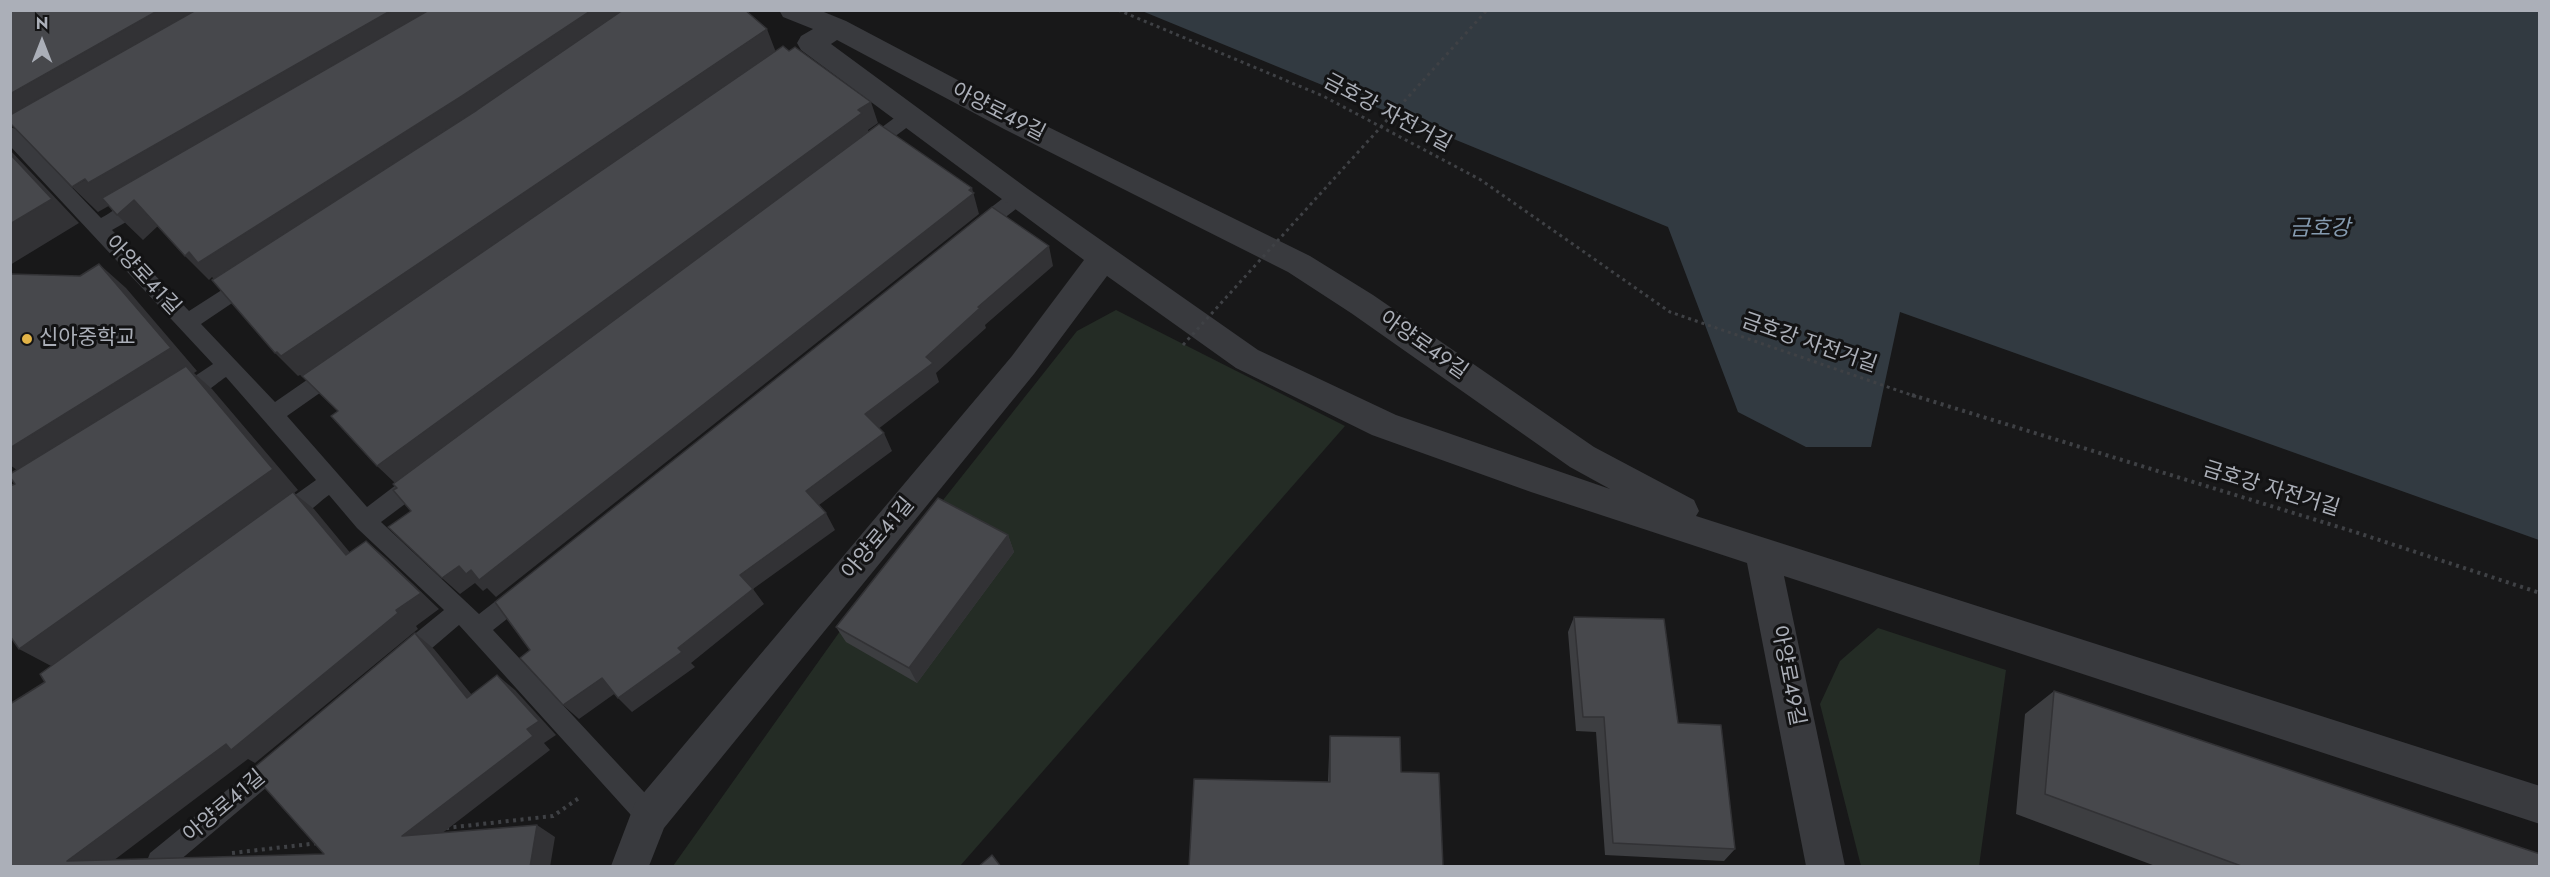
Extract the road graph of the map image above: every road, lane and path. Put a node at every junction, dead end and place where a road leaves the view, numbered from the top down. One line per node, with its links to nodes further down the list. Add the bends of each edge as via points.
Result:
1 (792, 10): 4 (street, 아양로49길)
2 (1118, 10): 27 (path, 금호강 자전거길, via 1323,96 1480,180 1670,312 1908,394)
3 (1487, 10): 16 (path, bridge)
4 (813, 42): 5 (street); 25 (street, 아양로49길, via 1014,122 1299,264 1582,457)
5 (911, 115): 8 (lane); 10 (street)
6 (37, 129): 7 (lane, 아양로41길)
7 (15, 144): 11 (lane, 아양로41길)
8 (853, 158)
9 (159, 194): 11 (lane, 아양로41길)
10 (1018, 197): 12 (lane); 13 (street)
11 (99, 229): 15 (lane, 아양로41길)
12 (962, 242)
13 (1103, 258): 25 (street, via 1247,359 1384,425 1531,478); 34 (street, 아양로41길, via 1023,366)
14 (266, 271): 15 (lane, 아양로41길)
15 (186, 323): 18 (lane, 아양로41길)
16 (1183, 345)
17 (351, 360): 20 (lane)
18 (228, 366): 19 (lane); 20 (lane, 아양로41길)
19 (159, 410)
20 (273, 414): 22 (lane, 아양로41길)
21 (432, 471): 23 (lane)
22 (330, 482): 23 (lane, 아양로41길); 24 (lane)
23 (365, 521): 28 (lane, 아양로41길)
24 (262, 531)
25 (1762, 553): 33 (street); 40 (street, 아양로49길)
26 (543, 577): 29 (lane)
27 (2540, 593)
28 (460, 610): 29 (lane, 아양로41길); 30 (lane)
29 (477, 629): 32 (lane, 아양로41길)
30 (387, 671)
31 (296, 747): 38 (lane, 아양로41길, via 159,862)
32 (612, 775): 34 (lane, 아양로41길); 35 (path, via 553,816)
33 (2540, 805)
34 (649, 816): 39 (street, 아양로41길)
35 (438, 829)
36 (322, 843): 37 (path)
37 (229, 854)
38 (158, 867)
39 (630, 867)
40 (1825, 867)

